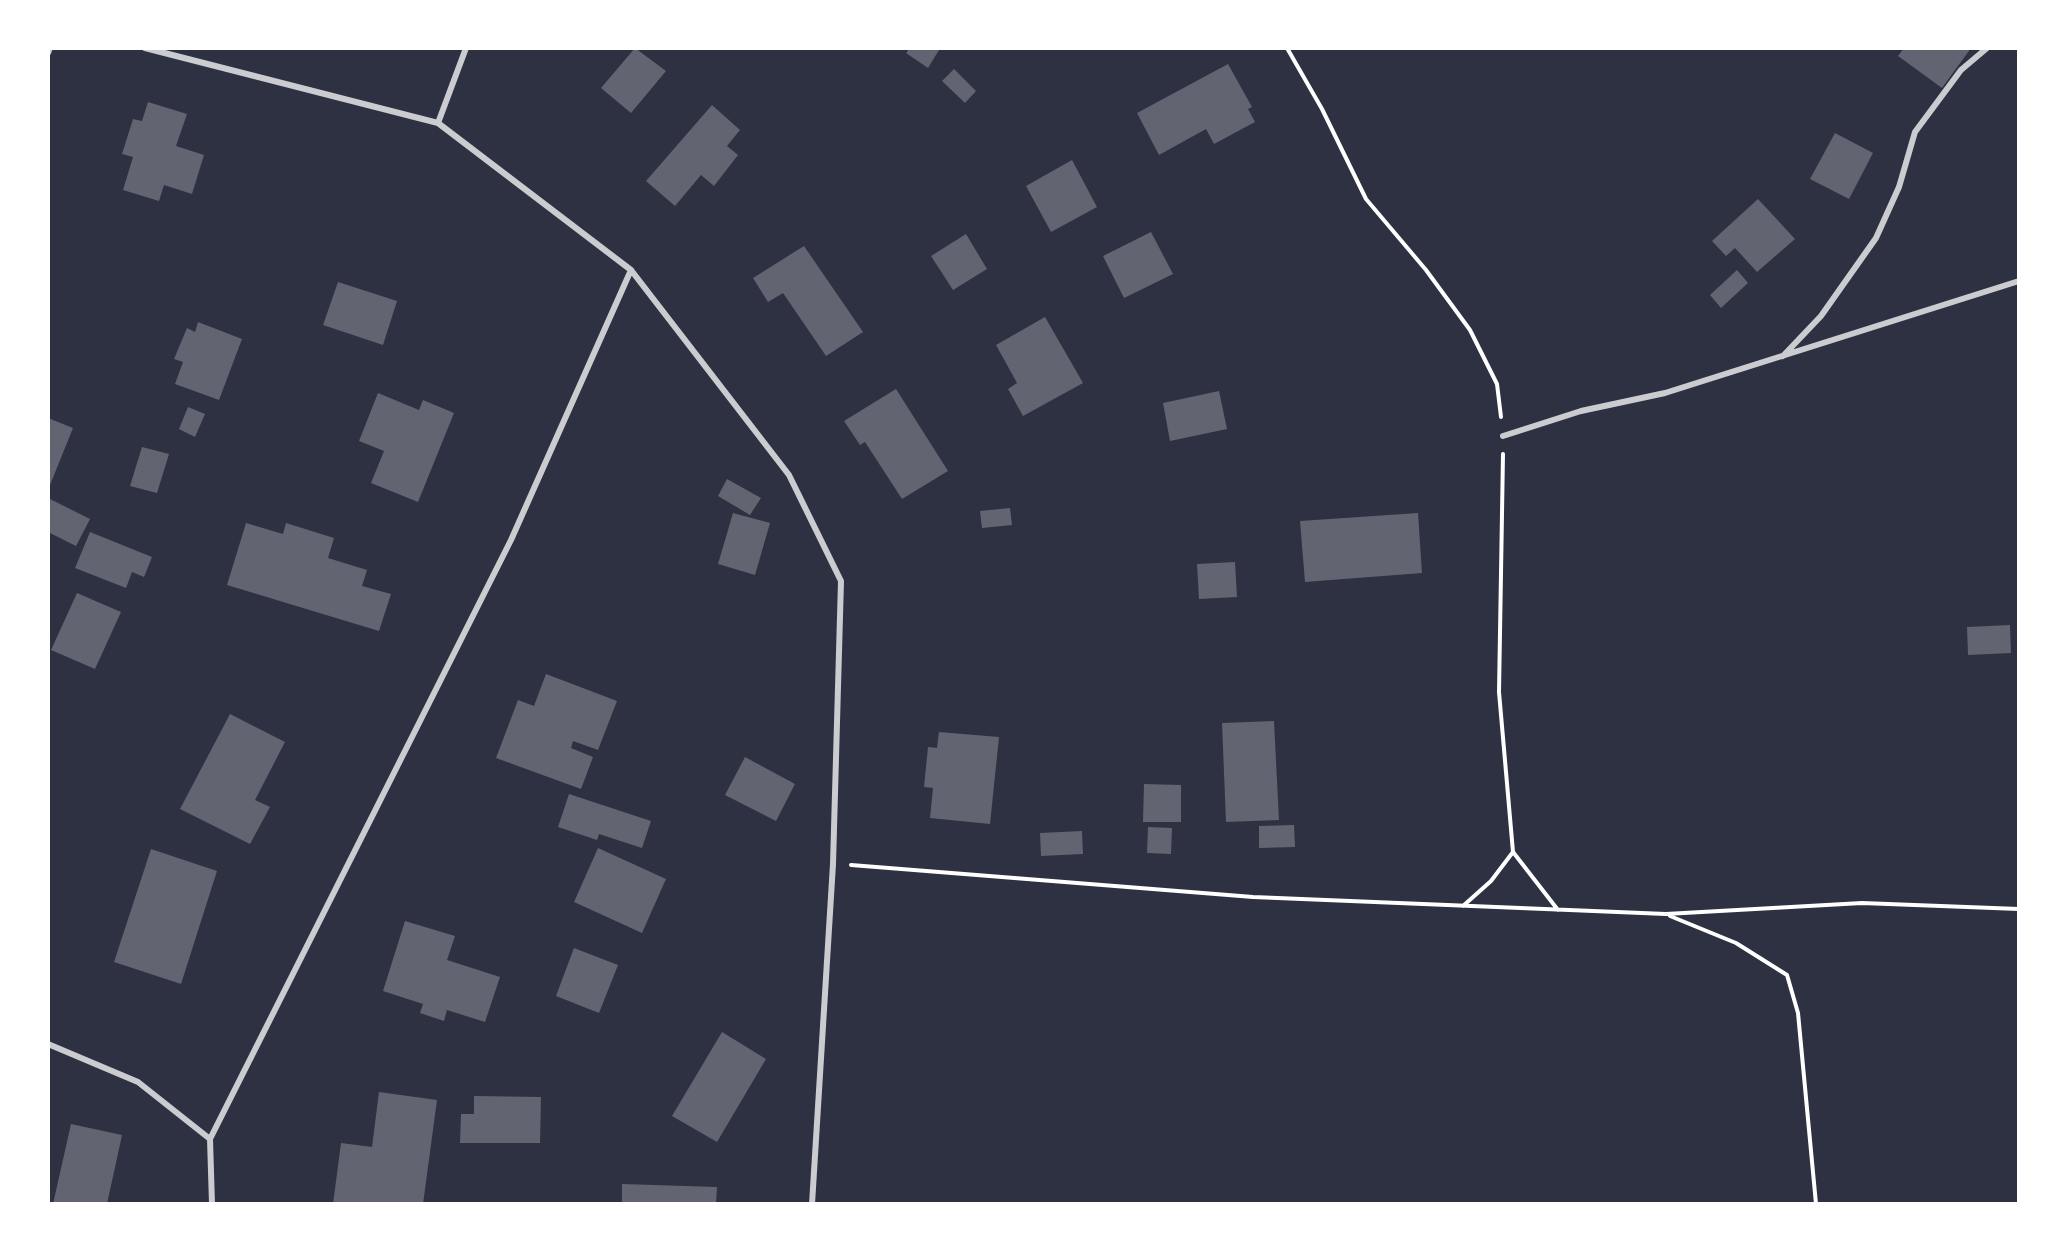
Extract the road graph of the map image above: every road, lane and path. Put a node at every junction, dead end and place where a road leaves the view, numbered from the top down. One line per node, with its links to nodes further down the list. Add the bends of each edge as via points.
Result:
1 (50, 48): 6 (street)
2 (145, 48): 7 (street)
3 (466, 48): 7 (street)
4 (1287, 48): 11 (path, via 1366,199 1470,330 1497,384)
5 (1987, 48): 10 (street, via 1960,70 1915,132 1899,187 1876,238 1821,316)
6 (48, 53)
7 (438, 123): 8 (street)
8 (630, 270): 13 (street, via 789,475 841,581); 19 (street, via 511,540)
9 (2019, 281): 10 (street)
10 (1783, 357): 11 (street)
11 (1503, 436): 12 (path, via 1499,692)
12 (1513, 852): 14 (path, via 1491,881); 16 (path)
13 (832, 864): 14 (path, via 1253,897); 21 (street)
14 (1463, 906): 16 (path)
15 (2019, 909): 17 (path, via 1862,903)
16 (1558, 910): 17 (path)
17 (1666, 914): 22 (path, via 1736,944 1787,975 1798,1013)
18 (48, 1044): 19 (street, via 138,1082)
19 (210, 1139): 20 (street)
20 (212, 1204)
21 (812, 1204)
22 (1816, 1204)

